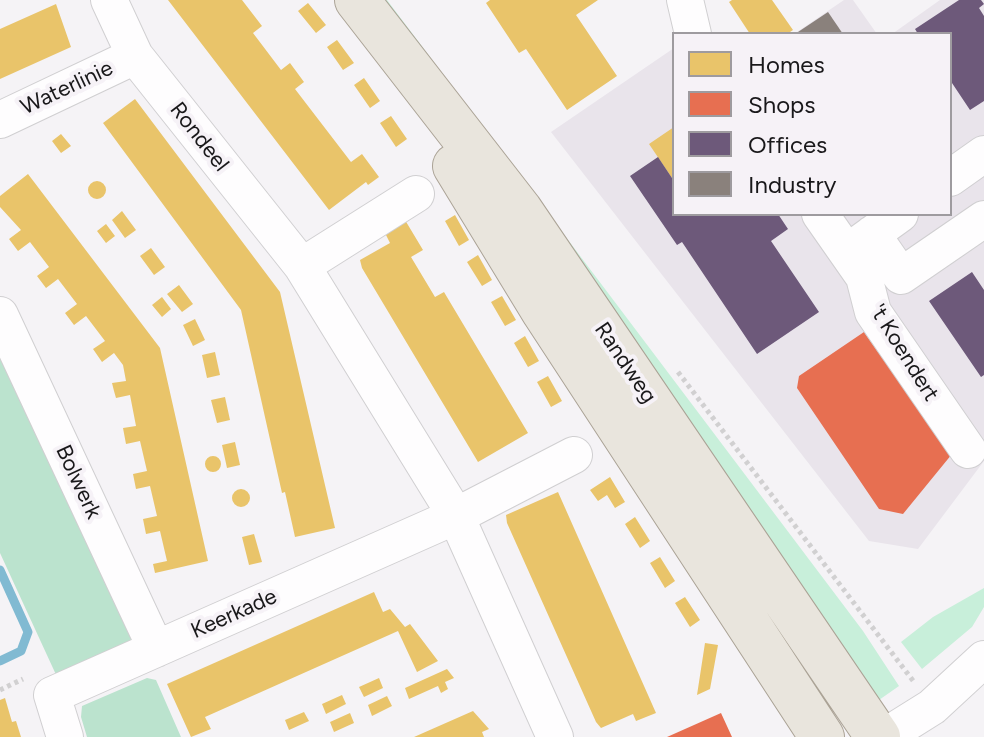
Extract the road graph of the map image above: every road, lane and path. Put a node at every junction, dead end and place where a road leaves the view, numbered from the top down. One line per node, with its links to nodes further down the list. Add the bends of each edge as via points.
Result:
1 (109, 0): 5 (street, Rondeel)
2 (356, 0): 22 (main road, Randweg, via 544,312); 23 (main road, Randweg, via 520,210)
3 (685, 0): 4 (street)
4 (692, 32)
5 (135, 56): 6 (street, Waterlinie); 13 (street, Rondeel)
6 (0, 120)
7 (984, 154): 8 (street)
8 (952, 177)
9 (416, 194): 13 (street)
10 (826, 216): 12 (street, 't Koendert)
11 (984, 219): 12 (street, via 901,276)
12 (873, 233): 15 (street, 't Koendert, via 864,277 873,312)
13 (302, 266): 17 (street, Rondeel)
14 (0, 315): 18 (street, Bolwerk)
15 (968, 450)
16 (574, 455): 17 (street)
17 (456, 516): 18 (street, Keerkade); 21 (street, Rondeel)
18 (156, 649): 20 (street, Keerkade, via 52,695)
19 (984, 659): 23 (street, via 932,707)
20 (65, 737)
21 (555, 737)
22 (822, 737)
23 (881, 737)

